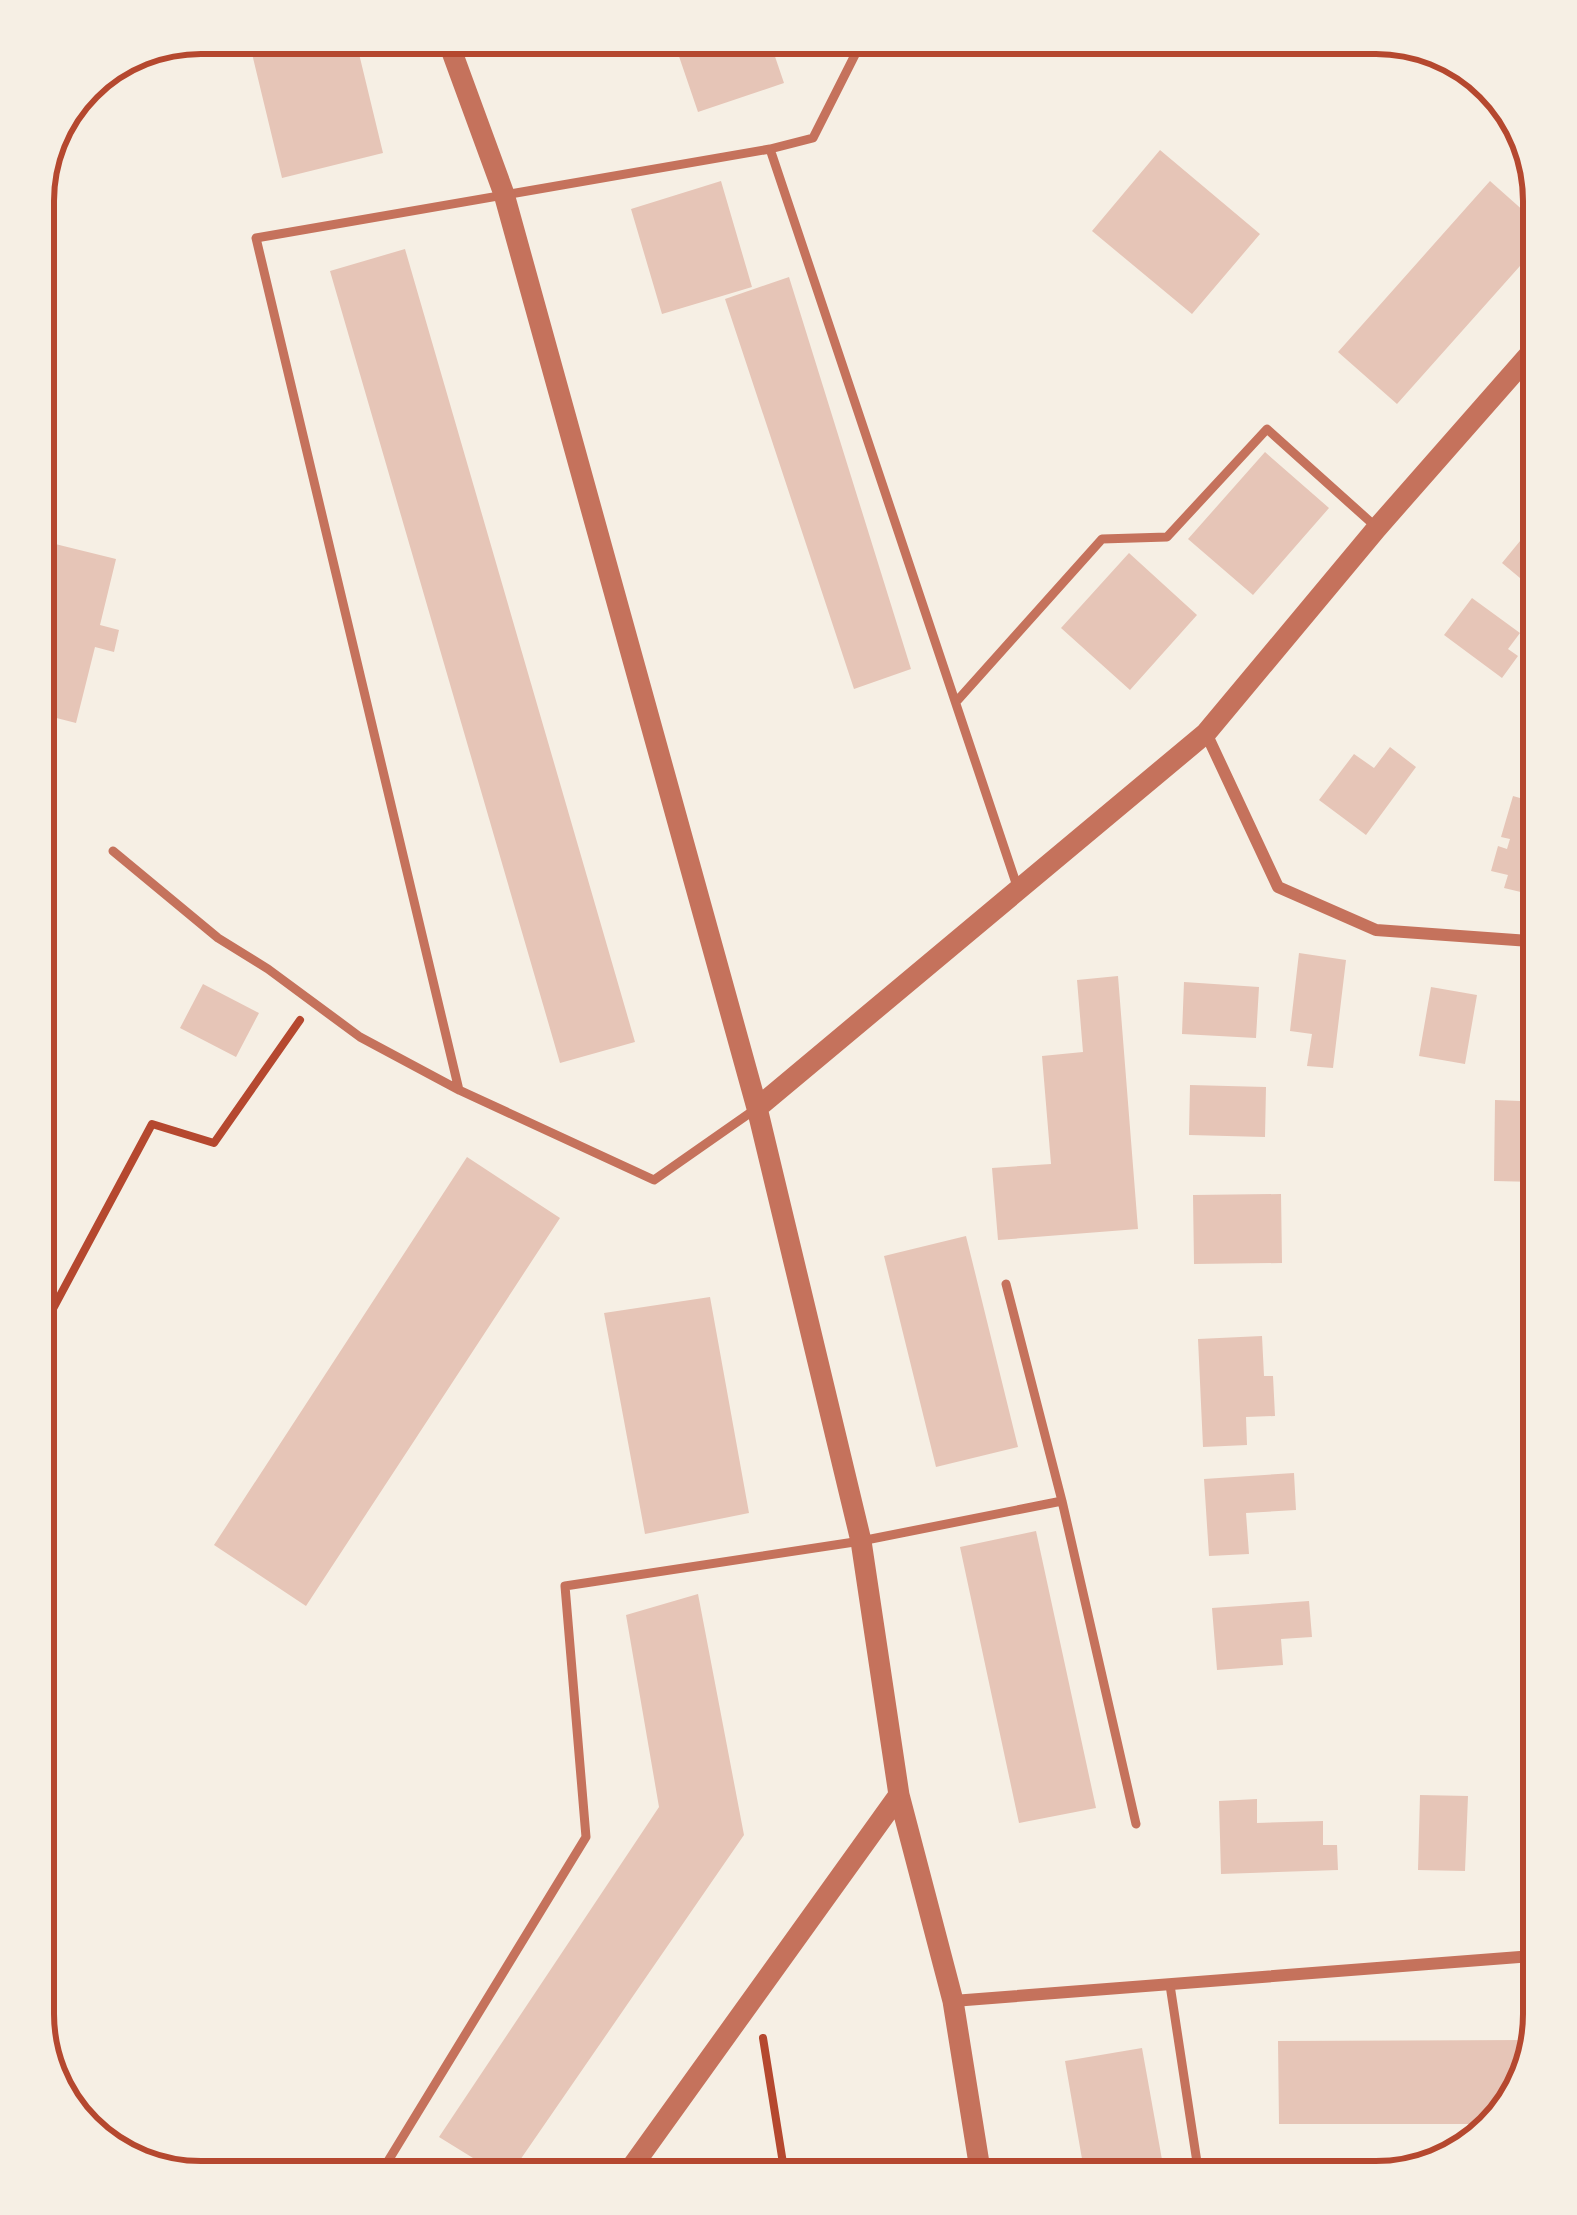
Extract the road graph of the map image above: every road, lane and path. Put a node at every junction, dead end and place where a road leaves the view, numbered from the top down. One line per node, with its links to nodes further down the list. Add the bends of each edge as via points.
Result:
1 (453, 54): 4 (street)
2 (855, 54): 3 (lane, via 813,138)
3 (770, 149): 4 (lane); 7 (lane)
4 (503, 194): 13 (lane, via 256,238); 14 (street)
5 (1523, 362): 6 (street)
6 (1377, 528): 7 (lane, via 1267,428 1167,537 1102,539); 8 (street)
7 (956, 702): 10 (lane)
8 (1206, 733): 10 (street); 11 (street, via 1277,887 1376,930)
9 (113, 850): 12 (lane, via 218,938)
10 (1018, 890): 14 (street)
11 (1523, 940)
12 (313, 1002): 13 (lane); 16 (path, via 214,1143 152,1124)
13 (459, 1090): 14 (lane, via 654,1180)
14 (758, 1108): 18 (street)
15 (1006, 1284): 17 (lane)
16 (54, 1307)
17 (1062, 1501): 18 (lane); 20 (lane)
18 (861, 1541): 19 (street); 25 (lane, via 565,1586 586,1837)
19 (899, 1795): 23 (street); 24 (street)
20 (1136, 1824)
21 (1523, 1957): 22 (street)
22 (1170, 1985): 24 (street); 29 (lane)
23 (759, 1989): 26 (street); 27 (path)
24 (952, 2001): 28 (street)
25 (388, 2161)
26 (636, 2161)
27 (782, 2161)
28 (979, 2161)
29 (1197, 2161)

